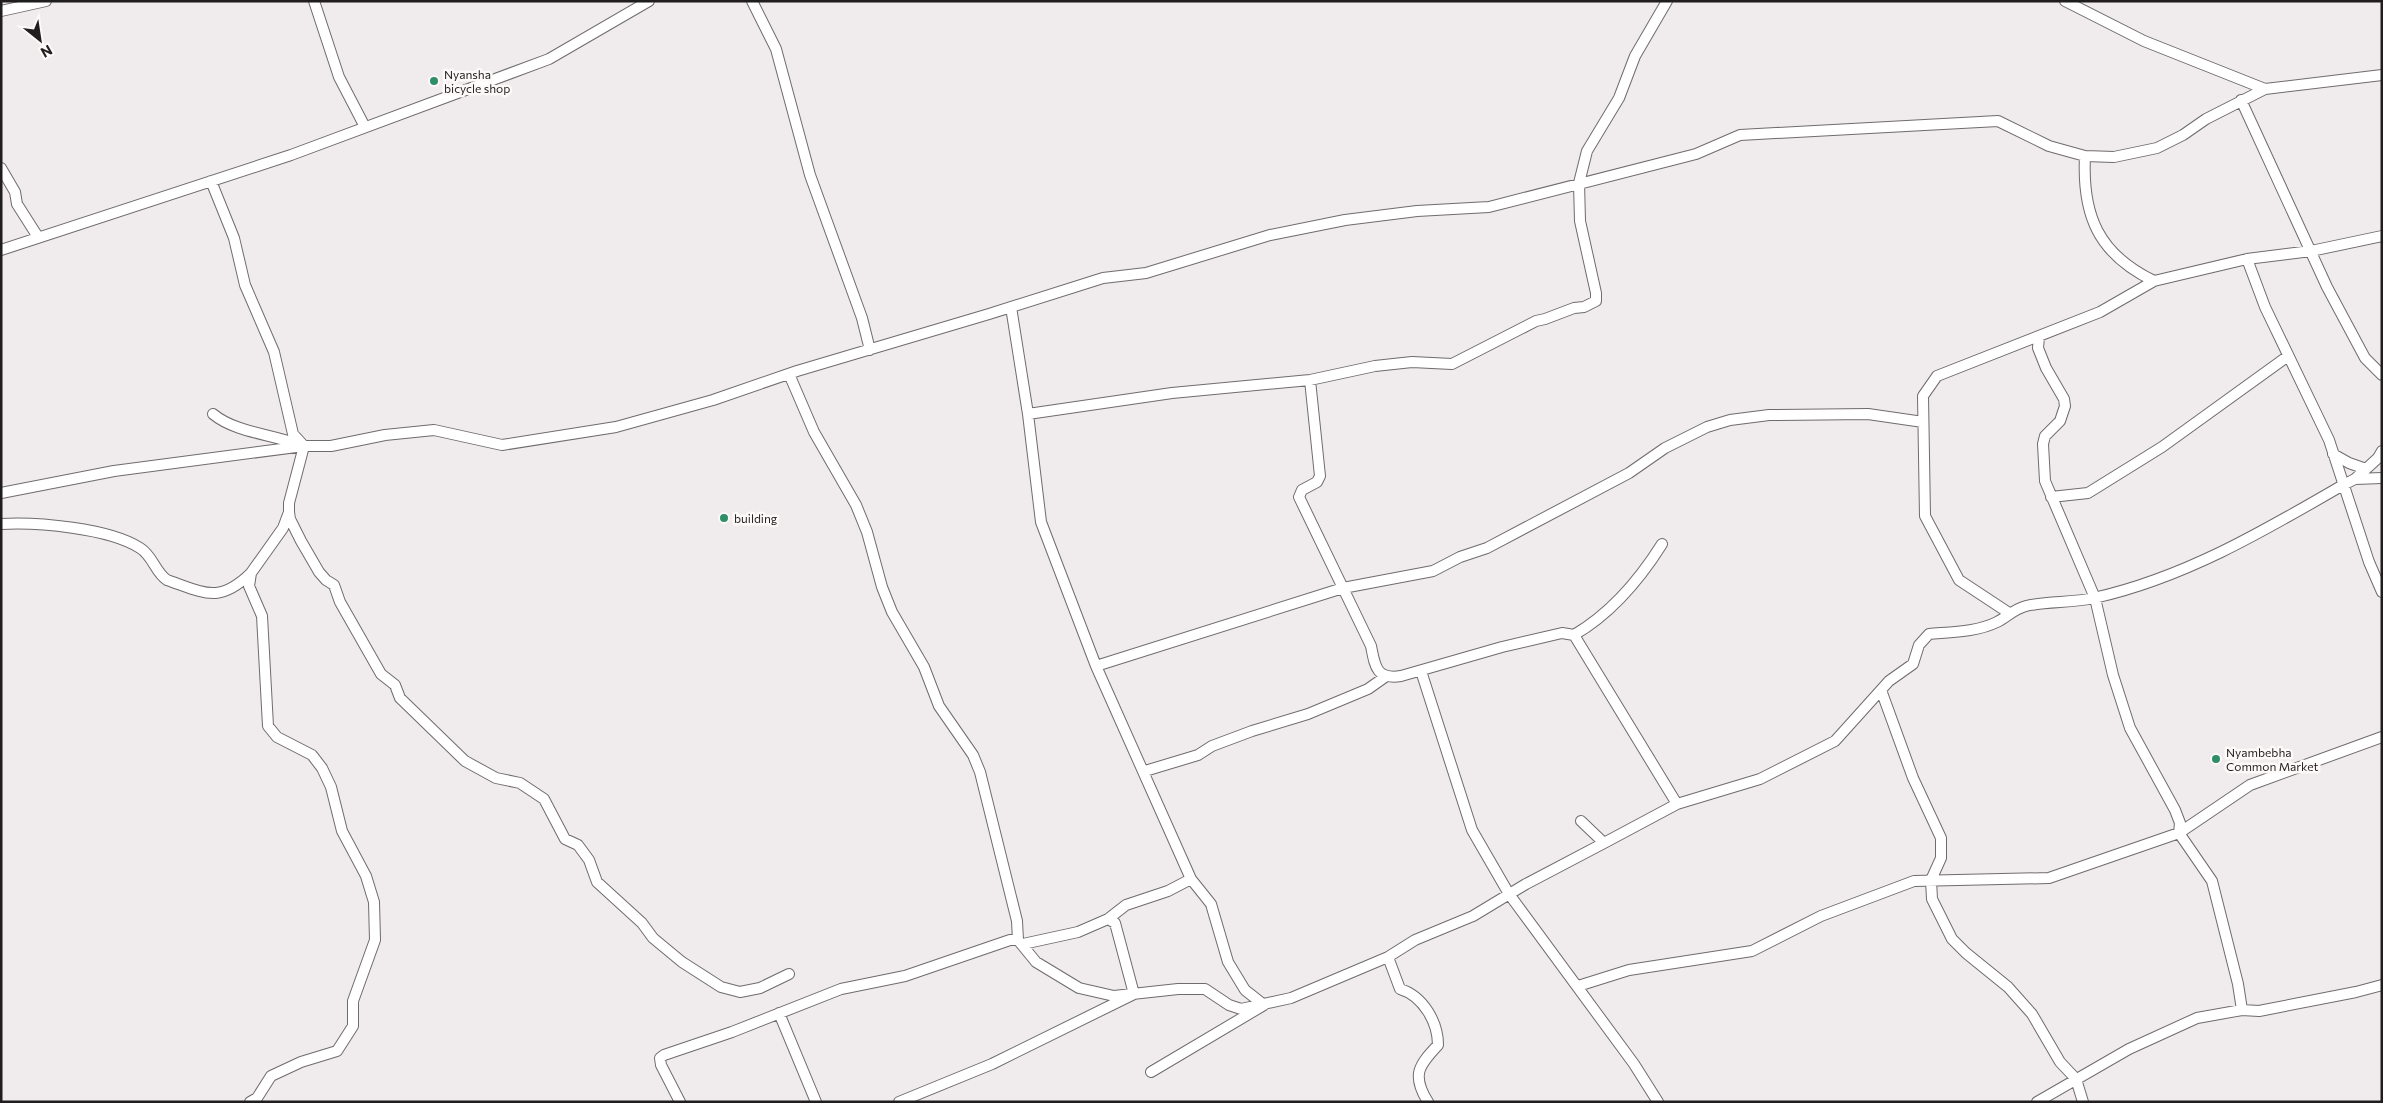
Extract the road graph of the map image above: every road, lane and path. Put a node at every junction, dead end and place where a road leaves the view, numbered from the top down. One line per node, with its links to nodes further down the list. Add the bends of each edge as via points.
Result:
1 (46, 1): 7 (street)
2 (314, 1): 11 (street, via 339,78)
3 (752, 1): 24 (street, via 776,49 810,175)
4 (1666, 1): 15 (street, via 1635,56 1619,98 1587,152)
5 (2065, 1): 9 (street, via 2144,41)
6 (645, 2): 11 (street, via 549,59)
7 (1, 11)
8 (2382, 75): 9 (street)
9 (2265, 89): 10 (street)
10 (2242, 100): 12 (street, via 2156,148 2114,157); 19 (street)
11 (365, 127): 14 (street)
12 (2085, 156): 15 (street, via 2049,146 1998,121 1823,129 1740,135 1696,154); 21 (street, via 2086,200 2100,237 2106,247)
13 (1, 168): 17 (street, via 15,192 17,204)
14 (211, 181): 17 (street); 32 (street, via 234,238 245,285 274,352 293,434)
15 (1579, 183): 22 (street, via 1489,207 1345,220 1270,234 1146,274 1103,278); 28 (street, via 1580,221 1596,293 1596,301 1591,305 1536,321 1452,364 1412,362 1375,366)
16 (2382, 236): 19 (street)
17 (38, 237): 18 (street)
18 (1, 250)
19 (2311, 251): 20 (street); 27 (street, via 2365,358)
20 (2247, 259): 21 (street); 25 (street)
21 (2154, 281): 23 (street, via 2100,312)
22 (1011, 307): 24 (street); 30 (street)
23 (2039, 337): 31 (street, via 1937,376 1923,396); 40 (street, via 2038,348 2065,406 2060,421 2045,436 2043,444 2045,482)
24 (870, 350): 26 (street)
25 (2288, 356): 34 (street); 40 (street, via 2162,447 2088,493)
26 (789, 374): 32 (street, via 713,400 616,427 502,445 434,430 385,435 331,446); 64 (street, via 814,432 856,505 892,612 924,667 939,706 973,755 980,772)
27 (2382, 375)
28 (1310, 380): 30 (street, via 1172,393); 45 (street, via 1320,476 1317,482 1302,490 1299,497)
29 (213, 414): 32 (street, via 232,426 282,437)
30 (1028, 414): 50 (street, via 1041,522)
31 (1923, 422): 45 (street, via 1868,414 1730,420 1707,427 1665,448 1629,473 1486,548 1433,571); 48 (street, via 1925,516 1960,580)
32 (304, 446): 39 (street, via 114,471); 41 (street)
33 (2382, 451): 35 (street)
34 (2333, 454): 35 (street); 38 (street)
35 (2366, 470): 37 (street)
36 (2382, 478): 37 (street)
37 (2355, 479): 38 (street)
38 (2342, 485): 46 (street); 47 (street, via 2178,573)
39 (1, 493)
40 (2051, 497): 47 (street)
41 (289, 512): 44 (street, via 283,528); 66 (street, via 319,572 334,585 340,602 381,674 395,686 400,698 465,761 496,778 520,782 544,799 565,839 578,845 589,860 597,882 642,923 653,938 682,962 730,990 753,990)
42 (1, 524): 44 (street, via 100,532 141,548 167,580 213,594 228,592)
43 (1662, 544): 49 (street, via 1653,559 1604,614)
44 (250, 572): 75 (street, via 249,586 262,616 268,726 277,737 312,755 322,768 331,787 342,831 366,876 374,902 375,940 353,1001 353,1026 337,1051 271,1076 257,1098)
45 (1343, 588): 50 (street); 52 (street, via 1371,646 1377,668)
46 (2382, 592)
47 (2095, 598): 48 (street, via 2027,606); 58 (street, via 2113,676 2130,728 2175,810)
48 (2009, 613): 53 (street, via 1997,622 1978,628 1929,634 1919,645 1914,664)
49 (1574, 635): 51 (street, via 1562,633); 56 (street)
50 (1096, 666): 55 (street)
51 (1421, 671): 52 (street); 62 (street, via 1472,830)
52 (1385, 677): 55 (street, via 1368,689 1308,714 1252,731 1212,746 1198,755)
53 (1881, 690): 56 (street, via 1835,741 1760,779); 61 (street, via 1912,778 1941,838 1941,858)
54 (2382, 737): 58 (street, via 2250,785)
55 (1145, 772): 60 (street)
56 (1677, 804): 59 (street)
57 (1581, 821): 59 (street)
58 (2180, 833): 61 (street, via 2050,878); 71 (street, via 2212,881)
59 (1604, 842): 62 (street)
60 (1191, 879): 63 (street, via 1168,891 1126,905); 70 (street, via 1211,904 1228,962 1245,990)
61 (1931, 880): 68 (street, via 1914,881 1821,916 1752,951 1629,970); 74 (street, via 1932,900 1952,939 2008,986 2032,1014 2060,1062)
62 (1509, 894): 65 (street, via 1473,916 1415,940); 68 (street)
63 (1108, 919): 64 (street, via 1078,932); 69 (street, via 1115,923)
64 (1020, 942): 69 (street, via 1036,962 1079,988 1114,996); 72 (street, via 1010,940 904,976 841,989)
65 (1388, 957): 70 (street, via 1292,998); 79 (street, via 1400,989 1422,1001 1438,1033 1438,1045 1422,1062 1418,1077)
66 (790, 974)
67 (2382, 985): 71 (street, via 2259,1011)
68 (1578, 986): 80 (street)
69 (1134, 994): 70 (street, via 1197,988 1206,989 1241,1009); 78 (street, via 992,1064)
70 (1264, 1005): 73 (street)
71 (2242, 1010): 74 (street, via 2197,1018 2129,1049)
72 (779, 1013): 76 (street, via 660,1058); 77 (street)
73 (1151, 1072)
74 (2076, 1079): 81 (street); 82 (street)
75 (250, 1102)
76 (680, 1102)
77 (816, 1102)
78 (899, 1102)
79 (1428, 1102)
80 (1658, 1102)
81 (2037, 1102)
82 (2083, 1102)

